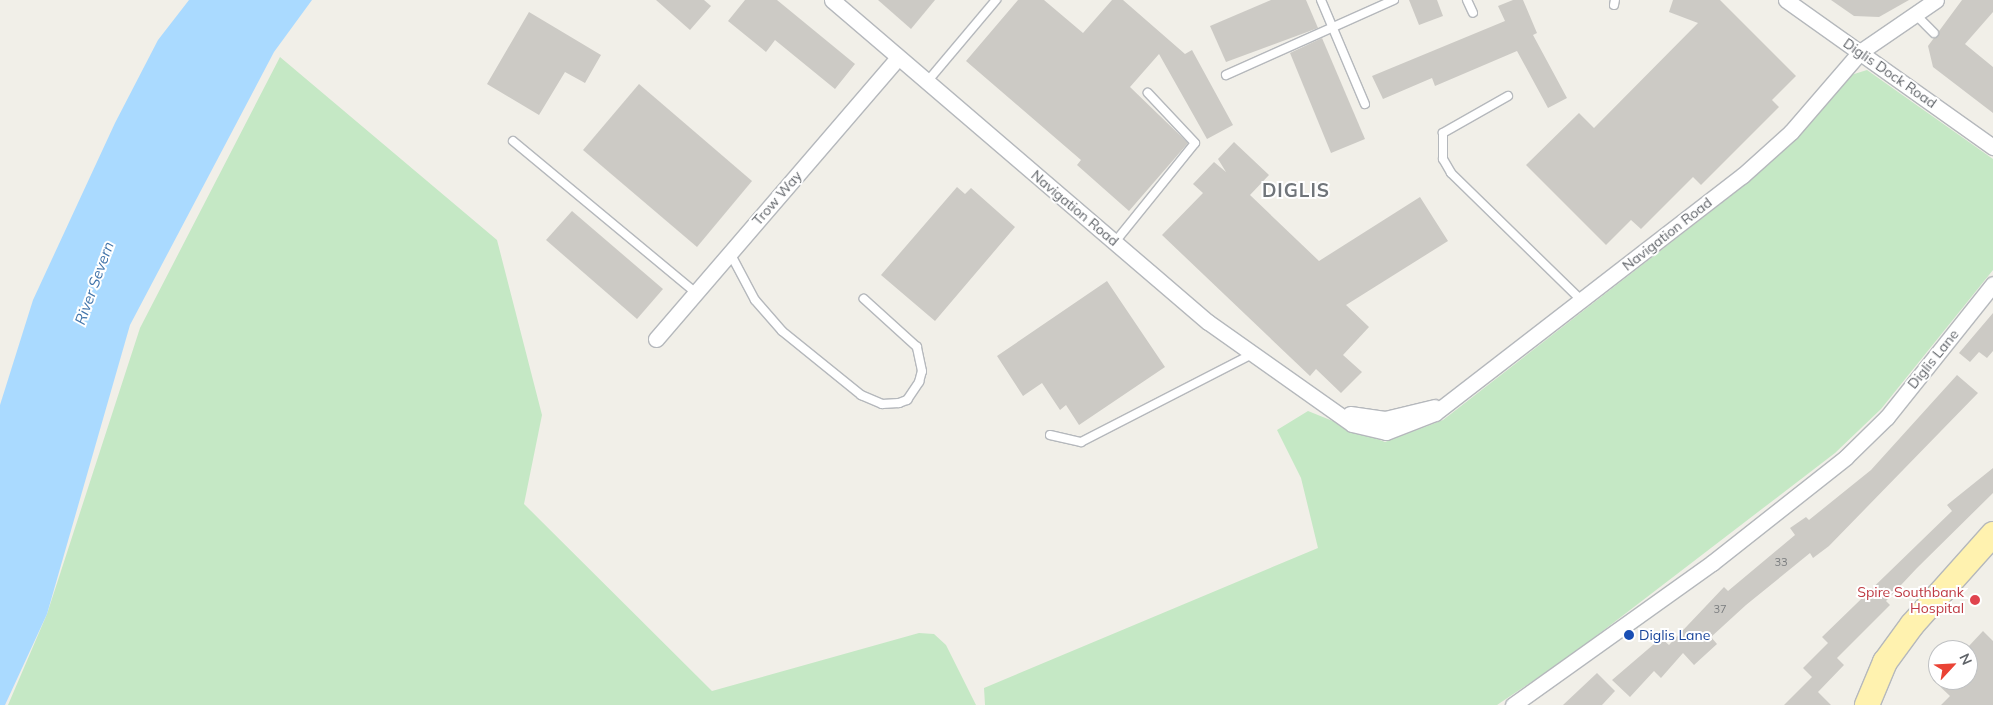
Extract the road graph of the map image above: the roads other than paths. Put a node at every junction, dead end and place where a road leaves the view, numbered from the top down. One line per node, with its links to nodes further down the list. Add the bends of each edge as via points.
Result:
1 (832, 0): 13 (street, Navigation Road)
2 (996, 0): 15 (lane)
3 (1321, 0): 10 (lane)
4 (1394, 0): 10 (lane)
5 (1467, 0): 8 (lane)
6 (1786, 0): 12 (street, Diglis Dock Road)
7 (1936, 0): 9 (street, Navigation Road)
8 (1472, 13)
9 (1916, 16): 11 (lane); 12 (street, Navigation Road)
10 (1332, 28): 14 (lane); 18 (lane)
11 (1934, 33)
12 (1860, 52): 20 (street, Diglis Dock Road); 26 (street, Navigation Road, via 1791,132 1742,176)
13 (898, 58): 15 (street, Navigation Road); 22 (street, Trow Way)
14 (1226, 75)
15 (926, 83): 21 (street, Navigation Road)
16 (1148, 92): 21 (lane, via 1196,143)
17 (1508, 96): 26 (lane, via 1443,133 1444,158 1452,172)
18 (1365, 104)
19 (513, 141): 24 (lane)
20 (1993, 147)
21 (1115, 242): 28 (street, Navigation Road)
22 (730, 253): 24 (street, Trow Way); 25 (lane, via 755,300 798,344 861,394 882,404 899,403 919,382 922,371 917,347)
23 (1993, 284): 31 (street, Diglis Lane, via 1886,417 1846,457 1696,574)
24 (696, 293): 27 (street, Trow Way)
25 (864, 299)
26 (1581, 300): 28 (street, Navigation Road, via 1421,422 1386,432 1352,424)
27 (656, 339)
28 (1252, 354): 29 (lane, via 1081,442)
29 (1050, 435)
30 (1993, 534): 32 (main road, via 1912,625 1885,662)
31 (1513, 705)
32 (1867, 705)

